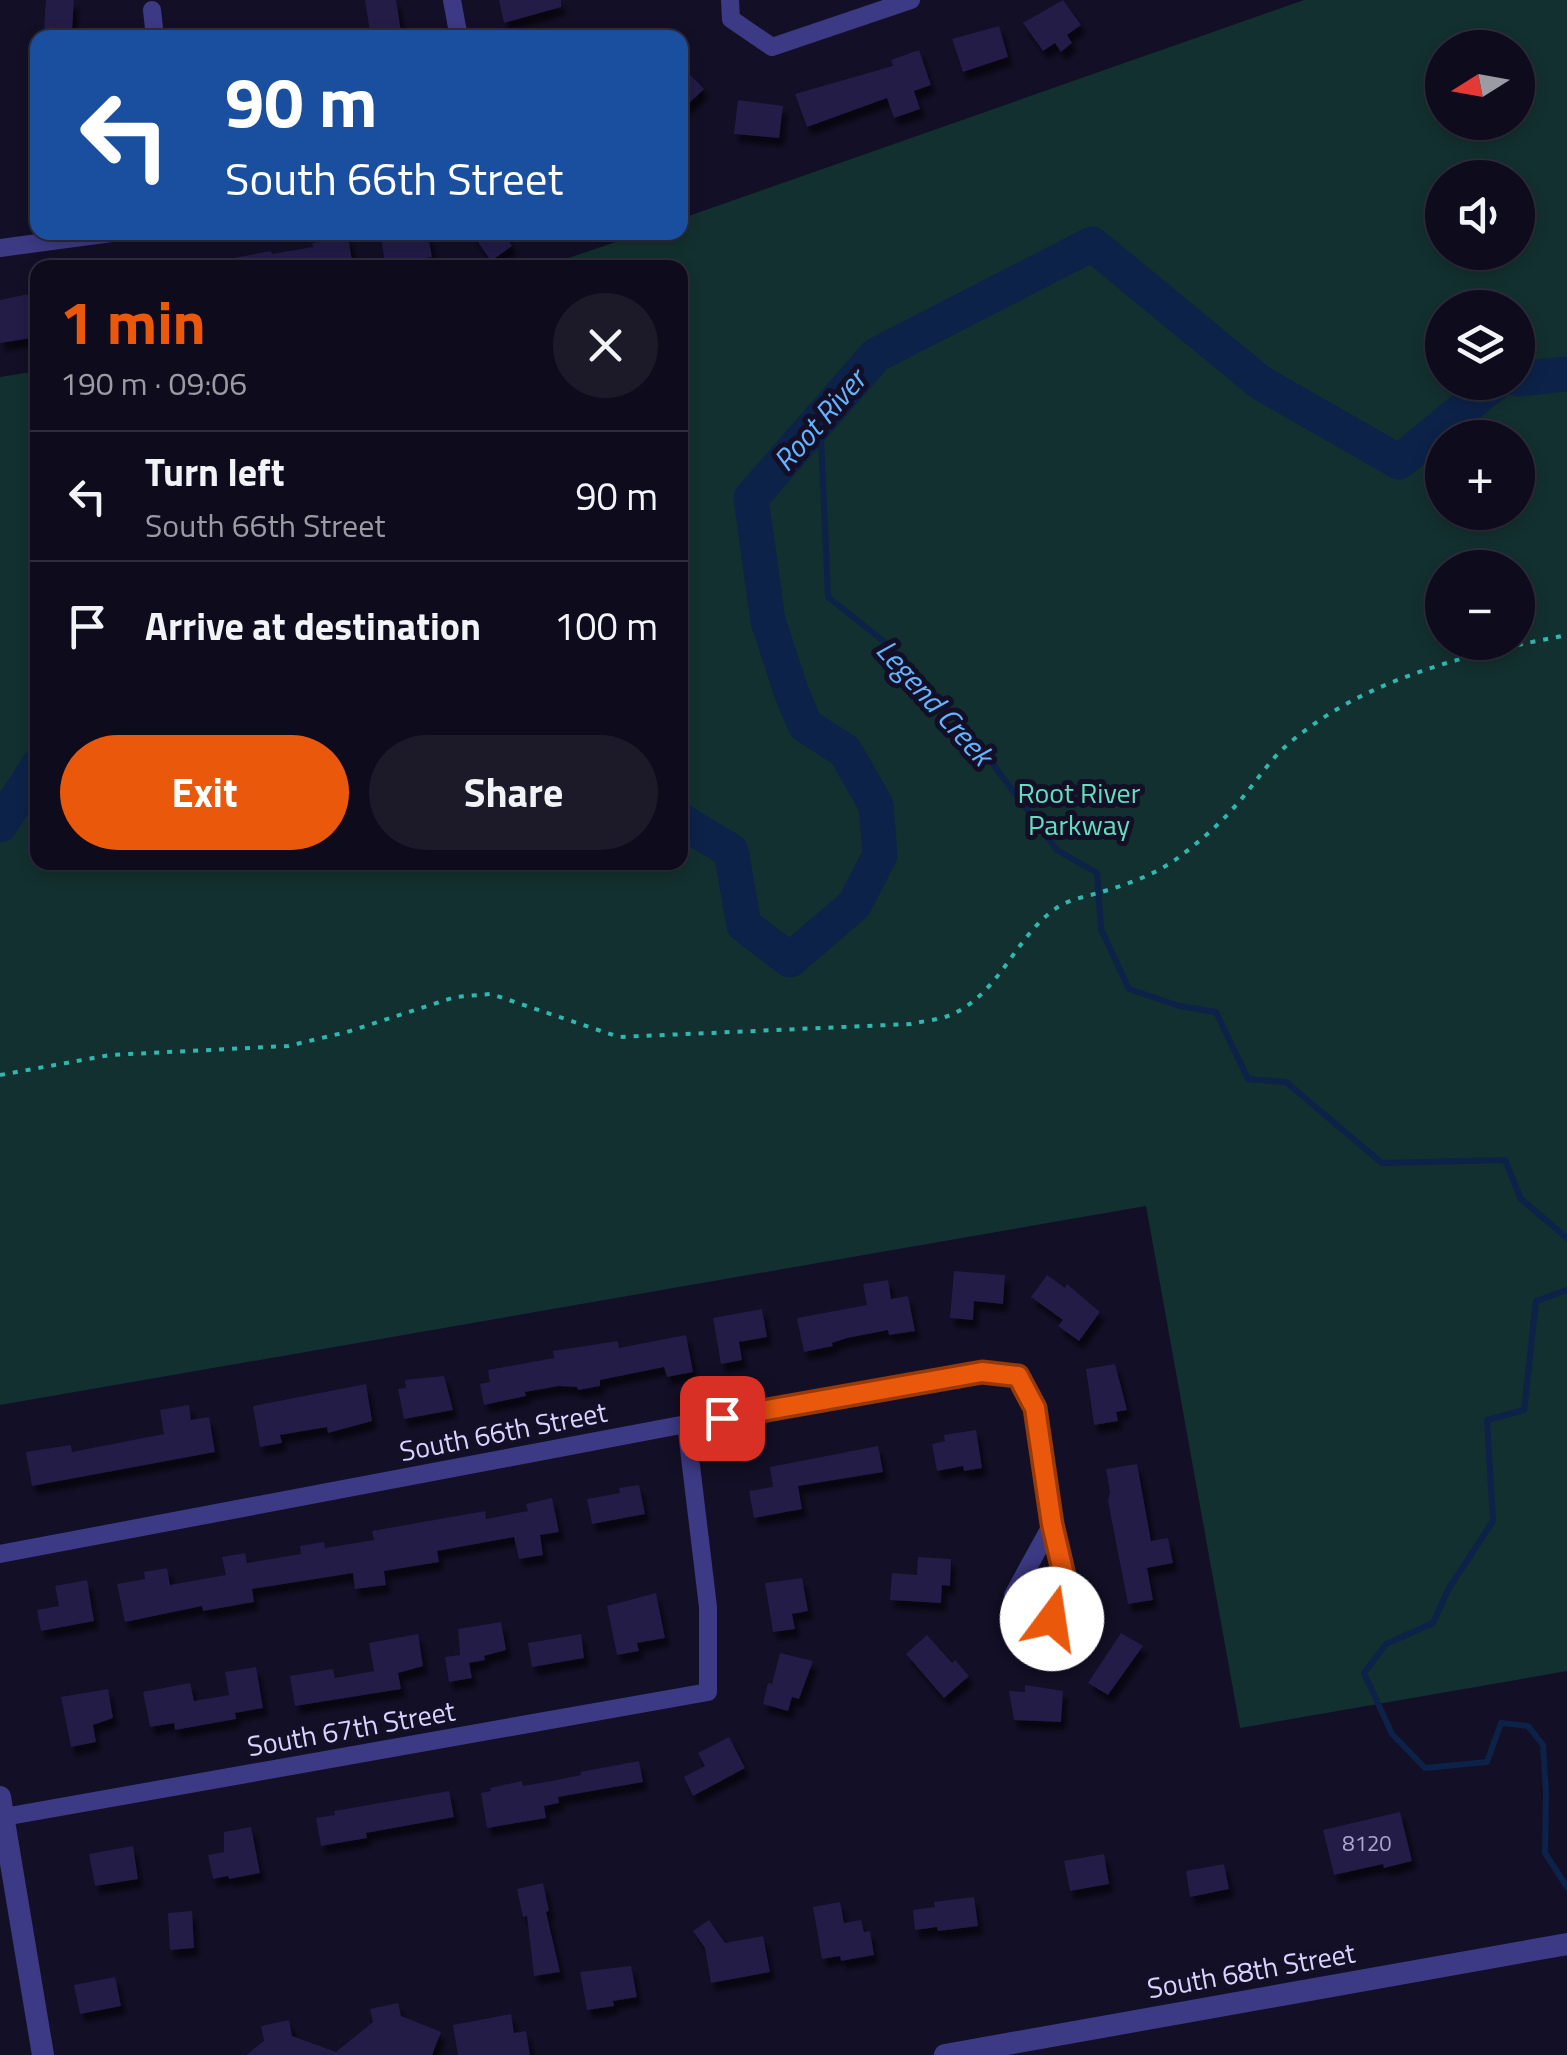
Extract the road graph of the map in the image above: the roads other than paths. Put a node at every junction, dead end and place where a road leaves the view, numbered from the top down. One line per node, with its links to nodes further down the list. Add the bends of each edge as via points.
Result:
1 (452, 0): 6 (street)
2 (730, 0): 3 (street, via 732,20 772,47)
3 (911, 0)
4 (152, 10): 5 (street)
5 (154, 30)
6 (458, 30)
7 (60, 240): 8 (street)
8 (0, 248)
9 (686, 1424): 10 (street, South 66th Street, via 982,1372 1018,1376 1035,1408); 11 (street, South 66th Street); 12 (street, South 67th Street, via 708,1607 708,1692)
10 (1052, 1524): 10 (street, via 1013,1595 1027,1622 1052,1619 1067,1588)
11 (0, 1554)
12 (2, 1807): 14 (street)
13 (1567, 1944): 15 (street, South 68th Street)
14 (43, 2055)
15 (945, 2055)

